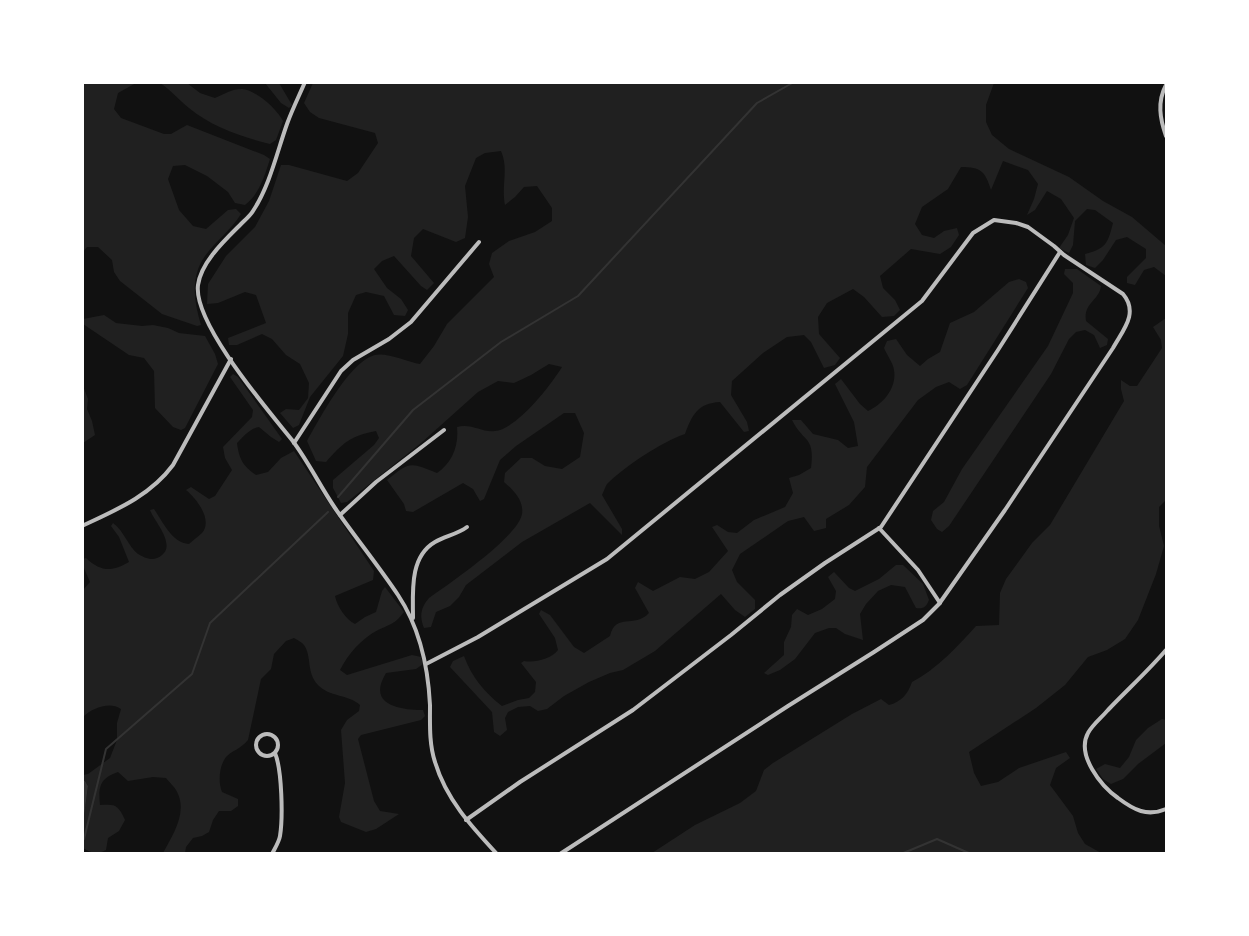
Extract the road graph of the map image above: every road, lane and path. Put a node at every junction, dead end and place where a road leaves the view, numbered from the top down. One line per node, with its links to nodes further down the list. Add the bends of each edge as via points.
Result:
1 (304, 82): 6 (street, via 253,212 208,259 198,286 201,308)
2 (1166, 85): 3 (street, via 1160,116)
3 (1166, 136)
4 (479, 242): 8 (street, via 411,322 341,371)
5 (1060, 252): 12 (street); 13 (street, via 1123,294 1129,301 1129,320); 16 (street, via 1028,227 1016,223 994,220 979,229 922,301 607,559 478,637)
6 (231, 359): 8 (street); 10 (street, via 163,479 126,505)
7 (444, 430): 9 (street, via 376,482)
8 (294, 443): 9 (street)
9 (340, 515): 14 (street)
10 (82, 526)
11 (467, 527): 14 (street, via 435,542 422,553 413,583)
12 (880, 528): 13 (street, via 918,570); 19 (street, via 780,595 633,710)
13 (940, 603): 22 (street, via 923,620)
14 (413, 620): 16 (street)
15 (1166, 650): 18 (street, via 1100,719 1088,734 1085,746 1094,772 1118,799 1136,810 1151,814)
16 (426, 664): 19 (street, via 434,761 442,783)
17 (275, 753): 17 (street, via 278,747 275,737 261,736 257,742 259,752 268,756); 20 (street, via 281,825 280,837)
18 (1166, 809)
19 (466, 820): 21 (street)
20 (272, 854)
21 (497, 854)
22 (560, 854)

